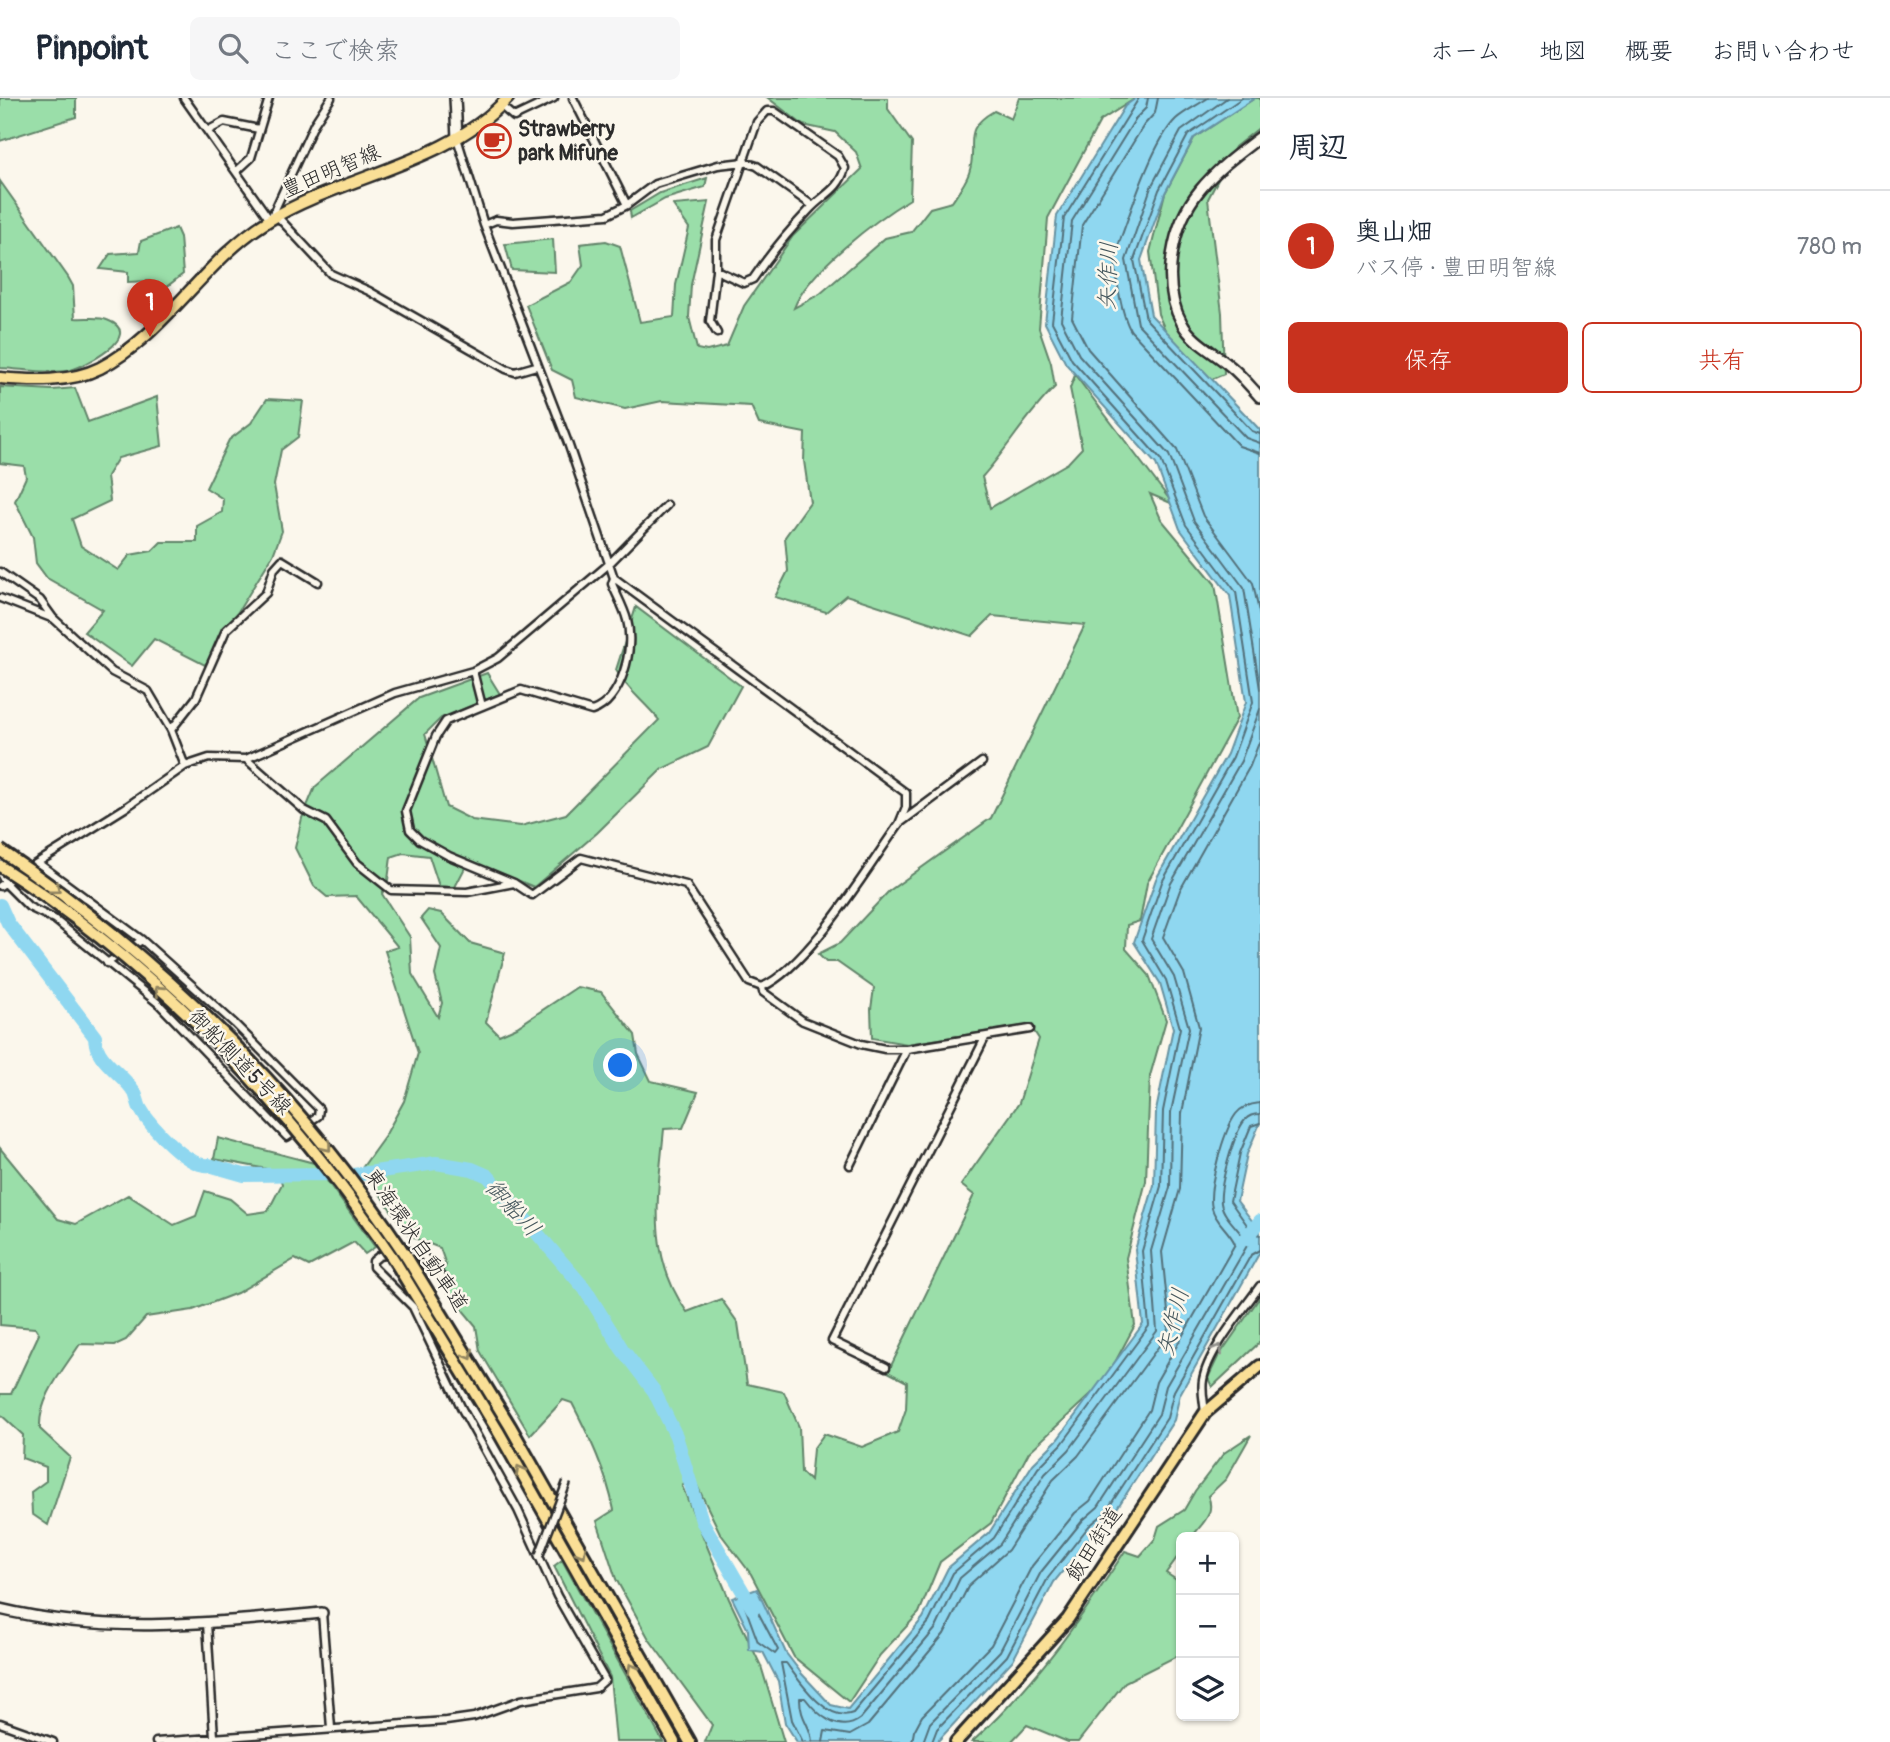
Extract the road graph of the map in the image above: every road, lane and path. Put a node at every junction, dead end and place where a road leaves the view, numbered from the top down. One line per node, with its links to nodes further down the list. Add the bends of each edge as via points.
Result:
1 (184, 98): 10 (street)
2 (269, 98): 9 (street)
3 (331, 98): 17 (street, via 314,124)
4 (455, 98): 12 (street)
5 (508, 98): 8 (main road, 豊田明智線)
6 (554, 98): 8 (street, via 514,117)
7 (573, 98): 15 (street)
8 (500, 106): 12 (main road, 豊田明智線)
9 (259, 129): 10 (street, via 224,122); 14 (street, via 251,158)
10 (209, 130): 14 (street)
11 (1260, 136): 23 (street, via 1225,164 1185,214 1175,241 1171,286 1181,323)
12 (457, 138): 17 (main road, 豊田明智線, via 309,198); 18 (street)
13 (744, 162): 15 (street, via 655,184); 16 (street, via 757,166); 16 (street, via 757,122 766,111 774,111 838,156 845,168 836,188); 19 (street, via 716,240)
14 (237, 170): 17 (street)
15 (627, 205): 18 (street, via 607,215 496,220)
16 (813, 206): 19 (street, via 753,279 744,283)
17 (274, 218): 21 (street, via 331,274 506,369 515,372); 22 (main road, 豊田明智線, via 209,268 121,356 72,377)
18 (484, 225): 21 (street)
19 (716, 270): 20 (street, via 710,321)
20 (717, 333)
21 (536, 366): 25 (street)
22 (0, 378)
23 (1260, 397)
24 (667, 505): 25 (street)
25 (609, 564): 27 (street); 31 (street, via 498,658)
26 (0, 572): 30 (street, via 40,600)
27 (614, 578): 32 (street, via 612,584 628,621 628,659 602,707 581,709 521,690); 37 (street, via 900,786 908,800)
28 (318, 582): 33 (street, via 282,560 266,593 226,631 196,698)
29 (0, 598): 30 (street)
30 (53, 618): 33 (street, via 112,672 148,691)
31 (473, 671): 32 (street); 34 (street, via 395,693)
32 (482, 706): 42 (street, via 446,721 406,811 410,830 420,840)
33 (171, 730): 36 (street)
34 (246, 759): 36 (street, via 209,758); 42 (street, via 304,810 326,821 357,863 391,890 467,892)
35 (982, 762): 37 (street)
36 (185, 766): 39 (street)
37 (899, 824): 46 (street, via 812,942 773,982)
38 (0, 850): 69 (highway, 東海環状自動車道, one-way to 69, bridge, via 75,903 223,1032 331,1152 406,1256 510,1426)
39 (38, 863): 43 (street); 44 (street, 御船側道5号線)
40 (0, 866): 68 (highway, 東海環状自動車道, one-way to 40, bridge, via 491,1419 396,1263 320,1159 229,1056 111,949)
41 (0, 873): 43 (street, 御船側道5号線)
42 (514, 883): 46 (street, via 532,895 581,858 686,886 749,982)
43 (2, 884): 45 (street, 御船側道5号線)
44 (142, 940): 45 (street); 47 (street, 御船側道5号線)
45 (107, 963): 50 (street, 御船側道5号線)
46 (762, 987): 51 (street, via 803,1021 828,1032 885,1049)
47 (235, 1024): 50 (street); 50 (street, 御船側道5号線, via 319,1109 318,1116 288,1137)
48 (1030, 1029): 49 (street)
49 (985, 1038): 51 (street); 56 (street, via 832,1342)
50 (204, 1047)
51 (907, 1049): 52 (street)
52 (850, 1165)
53 (446, 1282): 59 (street, via 419,1251 379,1256 373,1261 373,1267 413,1307)
54 (1260, 1286): 57 (street, one-way to 54, via 1204,1375)
55 (1260, 1366): 57 (highway, 飯田街道)
56 (886, 1367)
57 (1205, 1413): 70 (highway, 飯田街道, via 1068,1619)
58 (567, 1482): 59 (street, bridge)
59 (540, 1556): 64 (street, via 557,1596 603,1674 600,1686 521,1700 474,1717)
60 (0, 1609): 62 (street, via 93,1625)
61 (321, 1614): 62 (street); 64 (street)
62 (207, 1623): 65 (street)
63 (0, 1723): 66 (street)
64 (331, 1728): 65 (street)
65 (214, 1737): 67 (street)
66 (53, 1742)
67 (156, 1742)
68 (674, 1742)
69 (690, 1742)
70 (956, 1742)

